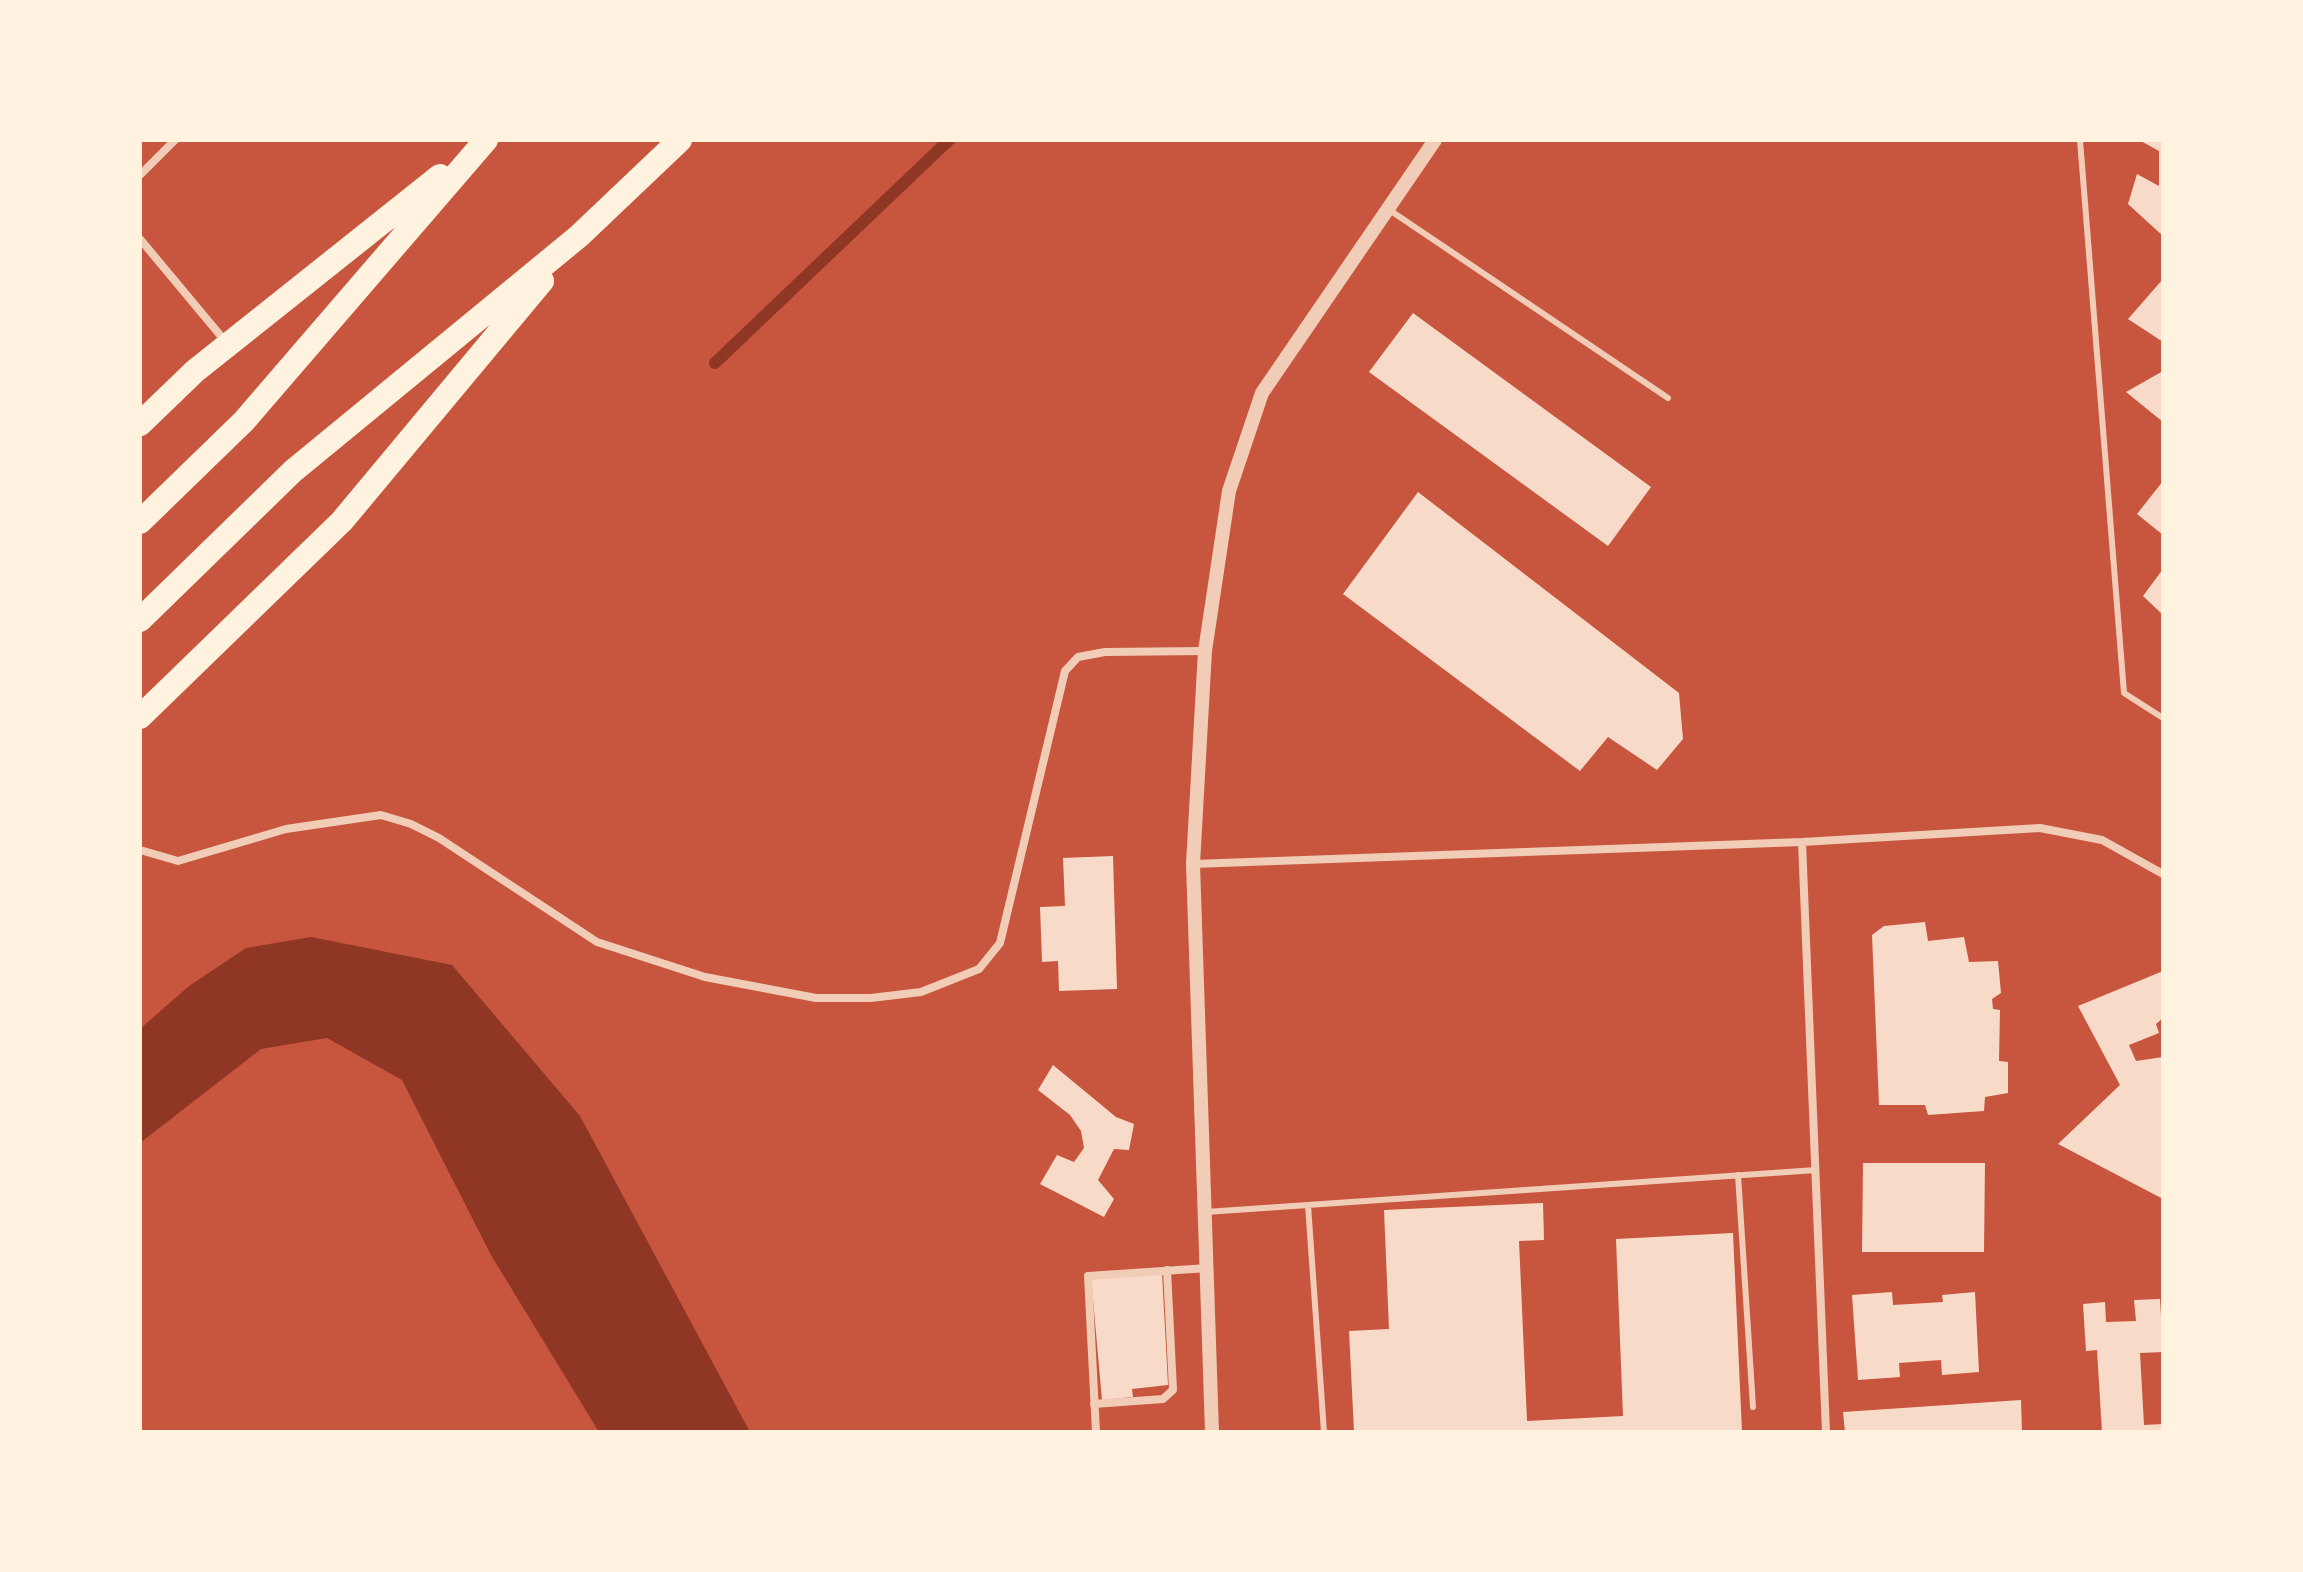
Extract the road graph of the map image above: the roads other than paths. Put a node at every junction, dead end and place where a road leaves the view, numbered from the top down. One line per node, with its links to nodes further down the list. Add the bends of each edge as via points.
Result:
1 (175, 140): 6 (street)
2 (486, 140): 10 (highway); 13 (highway, via 244,421)
3 (680, 140): 8 (highway)
4 (1435, 140): 7 (street)
5 (2080, 140): 17 (lane, via 2124,693)
6 (140, 175)
7 (1388, 209): 11 (lane); 15 (street, via 1262,393 1229,491)
8 (579, 236): 14 (highway, via 293,471); 16 (highway, via 342,521)
9 (140, 239): 10 (street)
10 (228, 345): 12 (highway)
11 (1668, 398)
12 (140, 424)
13 (140, 522)
14 (140, 620)
15 (1205, 651): 19 (street, via 1105,652 1078,657 1065,671 1000,943 979,969 921,992 816,998 705,977 597,942 439,838 381,815 286,829 178,861); 20 (street)
16 (140, 717)
17 (2163, 718)
18 (1802, 842): 20 (street); 21 (street, via 2040,828 2102,840); 22 (street)
19 (140, 850)
20 (1193, 864): 25 (street)
21 (2163, 874)
22 (1816, 1170): 23 (lane); 33 (street)
23 (1738, 1175): 24 (lane); 29 (lane)
24 (1308, 1205): 25 (lane); 32 (lane)
25 (1206, 1212): 26 (street)
26 (1208, 1268): 27 (street); 31 (street)
27 (1167, 1270): 28 (street, via 1173,1390 1163,1399); 28 (street, via 1088,1276)
28 (1094, 1404): 30 (street)
29 (1753, 1407)
30 (1096, 1432)
31 (1212, 1432)
32 (1324, 1432)
33 (1826, 1432)

